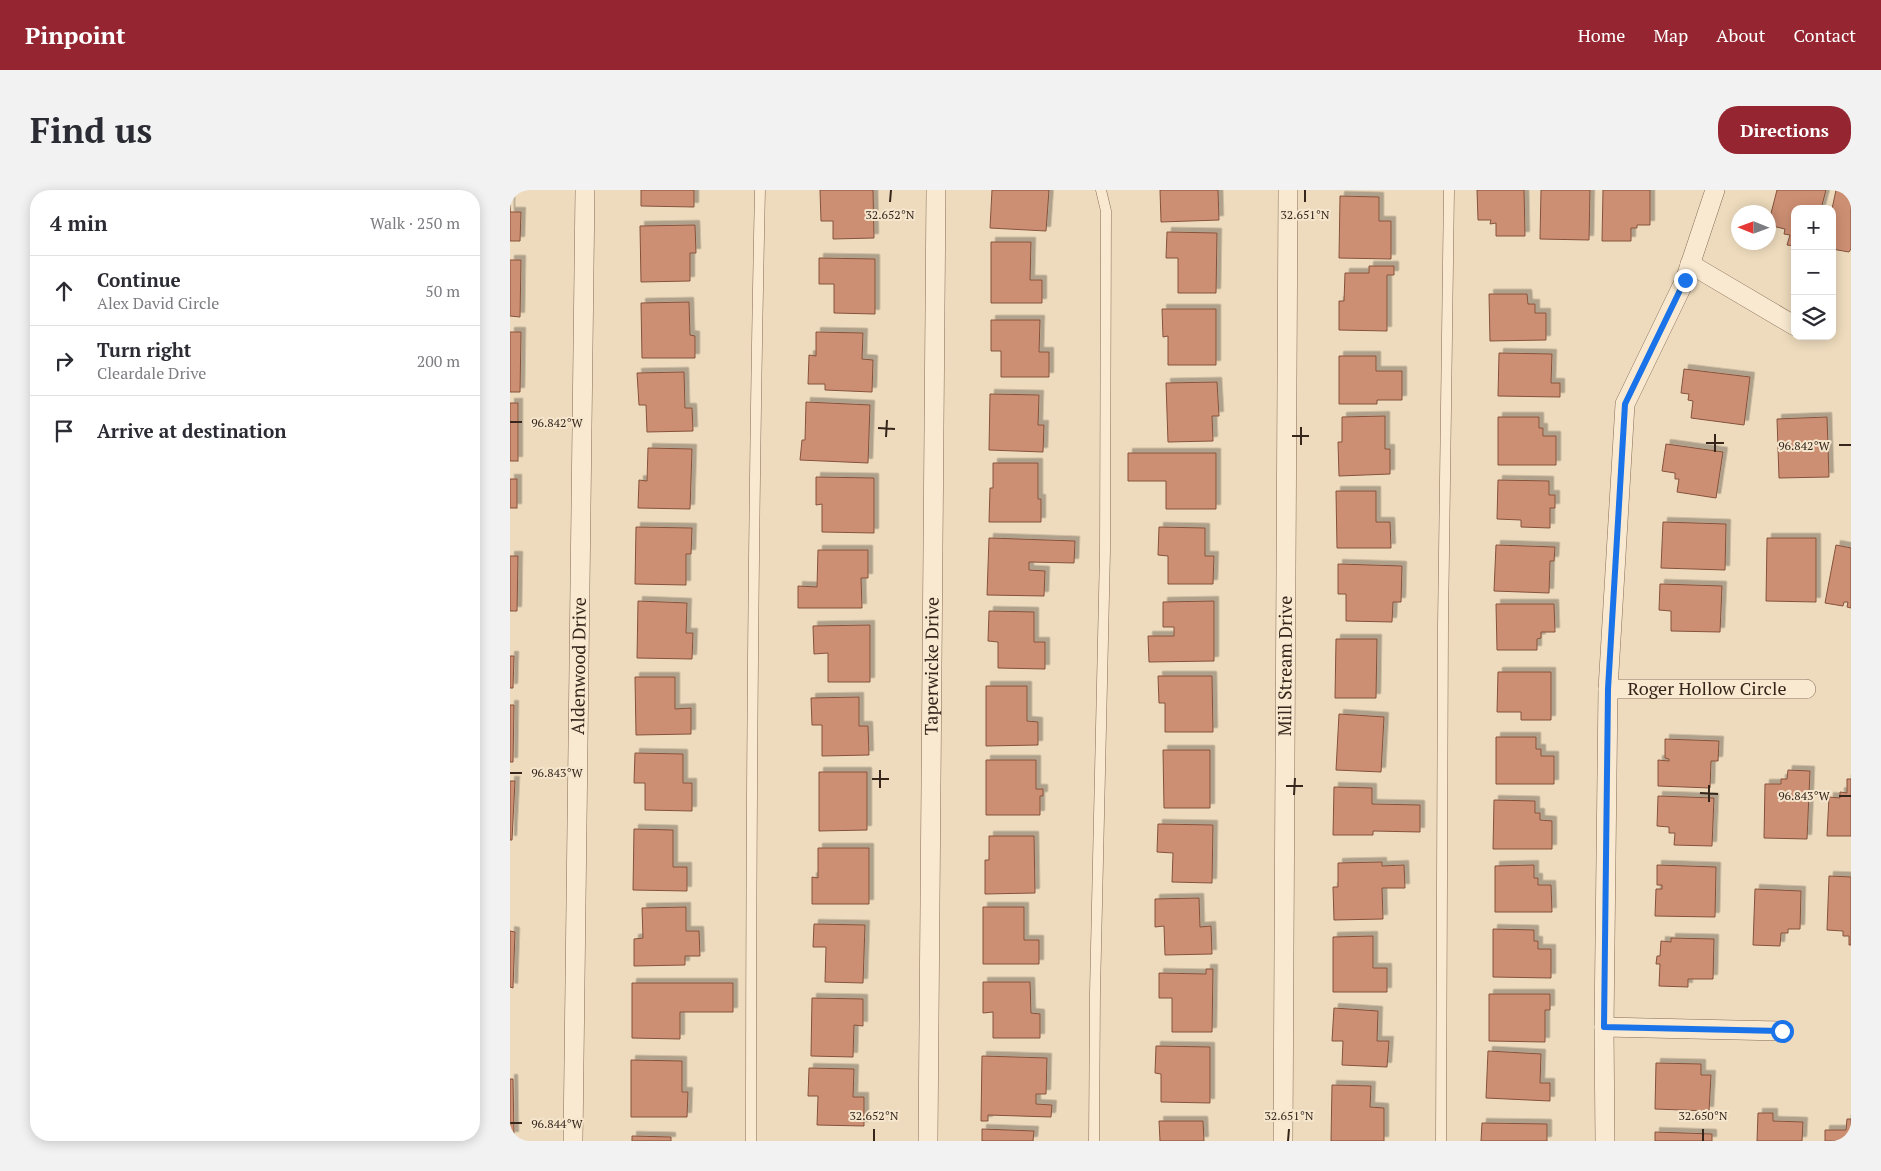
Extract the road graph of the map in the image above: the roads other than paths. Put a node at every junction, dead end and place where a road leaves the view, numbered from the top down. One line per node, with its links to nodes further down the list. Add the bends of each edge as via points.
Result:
1 (585, 190): 14 (street, Aldenwood Drive)
2 (760, 190): 15 (lane, via 754,472)
3 (936, 190): 16 (street, Taperwicke Drive)
4 (1101, 190): 17 (lane, via 1106,211 1105,551)
5 (1288, 190): 18 (street, Mill Stream Drive)
6 (1449, 190): 19 (lane)
7 (1715, 190): 8 (street)
8 (1690, 264): 9 (street); 10 (street, via 1625,404)
9 (1791, 324)
10 (1608, 689): 11 (street, Roger Hollow Circle); 12 (street)
11 (1806, 689)
12 (1604, 1027): 13 (street); 20 (street)
13 (1782, 1031)
14 (573, 1141)
15 (751, 1141)
16 (928, 1141)
17 (1094, 1141)
18 (1283, 1141)
19 (1441, 1141)
20 (1605, 1141)

